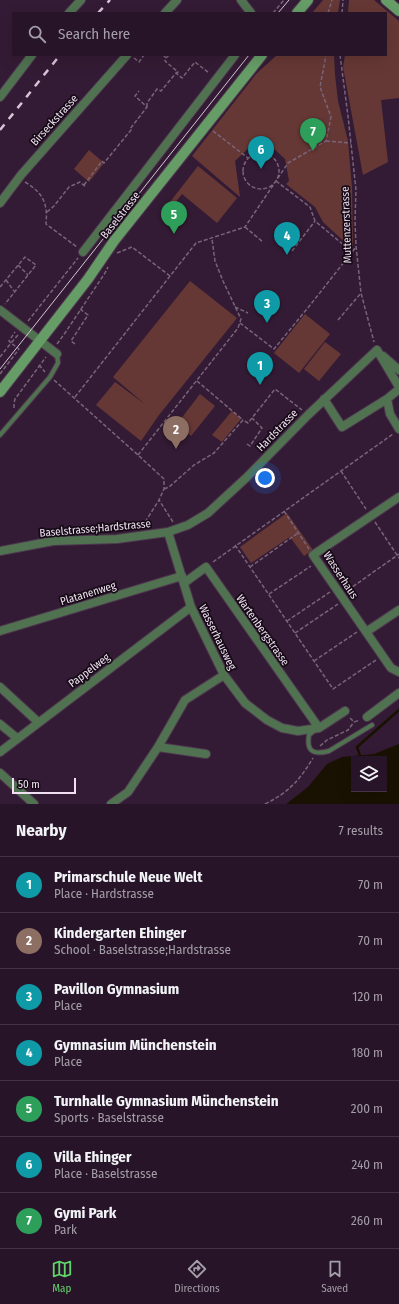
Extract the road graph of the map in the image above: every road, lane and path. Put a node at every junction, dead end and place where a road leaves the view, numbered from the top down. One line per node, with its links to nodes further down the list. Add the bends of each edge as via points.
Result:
1 (81, 0): 10 (street)
2 (177, 0): 11 (street)
3 (242, 0): 12 (street)
4 (284, 0): 13 (path)
5 (308, 0): 14 (main road)
6 (332, 0): 15 (path)
7 (343, 0): 16 (path)
8 (386, 0): 9 (main road)
9 (399, 11)
10 (70, 12)
11 (166, 12)
12 (250, 12)
13 (274, 12)
14 (298, 12)
15 (328, 12)
16 (342, 12)
17 (31, 56): 30 (street)
18 (126, 56): 36 (street, Birseckstrasse)
19 (133, 56): 20 (path, via 139,62)
20 (143, 56)
21 (163, 56): 26 (path)
22 (233, 56): 28 (street, Baselstrasse)
23 (261, 56): 32 (main road, Baselstrasse)
24 (326, 56): 33 (path, via 320,87 331,117)
25 (340, 56): 34 (path, Muttenzerstrasse)
26 (166, 58): 27 (path, via 165,61 178,72)
27 (176, 73): 28 (path, via 182,78 195,62); 31 (path, via 161,91 157,89)
28 (216, 79): 49 (street, Baselstrasse)
29 (139, 91): 31 (path, via 135,96)
30 (0, 97)
31 (147, 107): 38 (path, via 131,130)
32 (206, 125): 35 (path); 45 (main road, Baselstrasse)
33 (326, 141): 34 (path); 37 (path, via 288,163)
34 (351, 143): 47 (path, Muttenzerstrasse, via 356,190)
35 (248, 158): 37 (path, via 259,152 275,159 279,170); 37 (path, via 243,174 249,184 260,189 272,186)
36 (19, 177): 40 (street, Birseckstrasse); 41 (path, via 34,187)
37 (276, 181): 42 (path, via 310,207); 43 (path)
38 (84, 185): 39 (path); 41 (path, via 80,182 69,186)
39 (86, 187)
40 (0, 203)
41 (47, 212): 49 (path, via 46,224)
42 (315, 221): 48 (path); 50 (path)
43 (245, 227): 44 (path); 46 (path)
44 (212, 239): 54 (path, via 196,243); 61 (path, via 215,261)
45 (114, 241): 54 (path, via 113,255 132,247); 70 (main road, Baselstrasse)
46 (264, 242)
47 (356, 246): 50 (path); 58 (path, Muttenzerstrasse)
48 (292, 251)
49 (83, 252): 69 (path)
50 (352, 252): 66 (path, via 274,349)
51 (18, 265): 53 (path); 53 (path, via 24,257 36,265); 55 (path)
52 (108, 267): 62 (path)
53 (28, 276): 57 (path)
54 (170, 276): 60 (path)
55 (6, 280): 56 (path); 57 (path)
56 (0, 287)
57 (15, 292): 63 (path)
58 (361, 293): 65 (path); 76 (path, Muttenzerstrasse)
59 (143, 304): 60 (path)
60 (146, 306): 68 (path)
61 (235, 307): 64 (path); 66 (path, via 241,319)
62 (80, 309): 72 (path); 73 (path, via 88,316 71,340)
63 (0, 310): 69 (street)
64 (248, 314)
65 (338, 320)
66 (240, 323): 86 (path)
67 (127, 324): 68 (path)
68 (130, 326): 75 (path)
69 (20, 329): 70 (street); 71 (path); 71 (path, via 9,341)
70 (40, 340): 77 (street); 88 (main road, Baselstrasse)
71 (11, 343): 79 (path); 84 (path, via 19,349)
72 (56, 344)
73 (75, 344)
74 (112, 344): 75 (path)
75 (116, 346): 81 (path)
76 (377, 350): 83 (street); 87 (street); 90 (street, Hardstrasse)
77 (57, 354): 85 (lane, via 58,363)
78 (46, 356): 82 (path)
79 (0, 357)
80 (98, 362): 81 (path)
81 (101, 364): 89 (path)
82 (39, 365): 85 (path); 95 (path, via 15,399)
83 (399, 370)
84 (0, 374)
85 (50, 377): 89 (path); 95 (lane)
86 (197, 381): 94 (path); 99 (path)
87 (399, 388): 91 (street)
88 (0, 392)
89 (75, 397): 99 (path)
90 (324, 399): 91 (street, via 342,427); 92 (street, Hardstrasse)
91 (387, 399): 96 (street)
92 (308, 415): 93 (path, via 275,389); 100 (street, Hardstrasse)
93 (252, 418): 94 (path, via 248,423); 98 (path, via 262,428 250,446)
94 (243, 420): 101 (path, via 214,453)
95 (10, 424): 97 (lane)
96 (396, 432): 104 (path)
97 (0, 435)
98 (247, 444)
99 (138, 455): 101 (path, via 164,479)
100 (246, 478): 105 (street, Baselstrasse;Hardstrasse, via 208,513)
101 (164, 489): 103 (path)
102 (399, 497): 112 (street, Wasserhaus)
103 (159, 500): 105 (path); 108 (path)
104 (284, 511): 107 (path); 109 (path)
105 (177, 529): 106 (street, Baselstrasse;Hardstrasse)
106 (168, 532): 108 (street, Baselstrasse;Hardstrasse); 115 (street, Wasserhausweg)
107 (298, 533): 112 (path); 114 (path)
108 (136, 536): 110 (street, Baselstrasse;Hardstrasse, via 53,541)
109 (235, 545): 113 (path); 114 (path)
110 (0, 551)
111 (399, 554): 118 (path)
112 (315, 558): 116 (street, Wasserhaus); 117 (path)
113 (206, 567): 115 (street); 137 (street, Wartenbergstrasse)
114 (250, 567): 117 (path)
115 (183, 580): 119 (street, Wasserhausweg); 122 (street, Platanenweg)
116 (336, 588): 118 (street, Wasserhaus); 121 (path)
117 (269, 595): 121 (path)
118 (342, 597): 123 (street, Wasserhaus); 124 (path)
119 (192, 607): 128 (street, Wasserhausweg); 133 (street, Pappelweg)
120 (399, 610): 123 (street)
121 (287, 621): 124 (path)
122 (0, 630)
123 (365, 630): 125 (street, Wasserhaus); 126 (path)
124 (295, 633): 126 (path)
125 (382, 656): 126 (path, via 333,689); 127 (street, Wasserhaus, via 391,668)
126 (314, 661)
127 (399, 672)
128 (224, 675): 137 (street, Wasserhausweg, via 245,703 267,720 282,728 298,731); 139 (street, via 185,700)
129 (0, 687): 133 (street)
130 (399, 693): 132 (street)
131 (345, 712): 134 (path); 137 (street, Wasserhausweg)
132 (367, 717): 134 (path)
133 (38, 722): 138 (street, Pappelweg)
134 (354, 722): 141 (path, via 348,730 327,740)
135 (0, 724): 138 (street)
136 (372, 725): 141 (lane, via 329,751)
137 (318, 728): 141 (lane, via 309,735 308,744 310,750)
138 (18, 738): 140 (street, Pappelweg)
139 (158, 747): 142 (street); 145 (street, via 128,792)
140 (0, 752)
141 (315, 753): 146 (path, via 304,774 292,788)
142 (206, 754)
143 (0, 773): 144 (street)
144 (34, 804)
145 (111, 804)
146 (265, 804)

